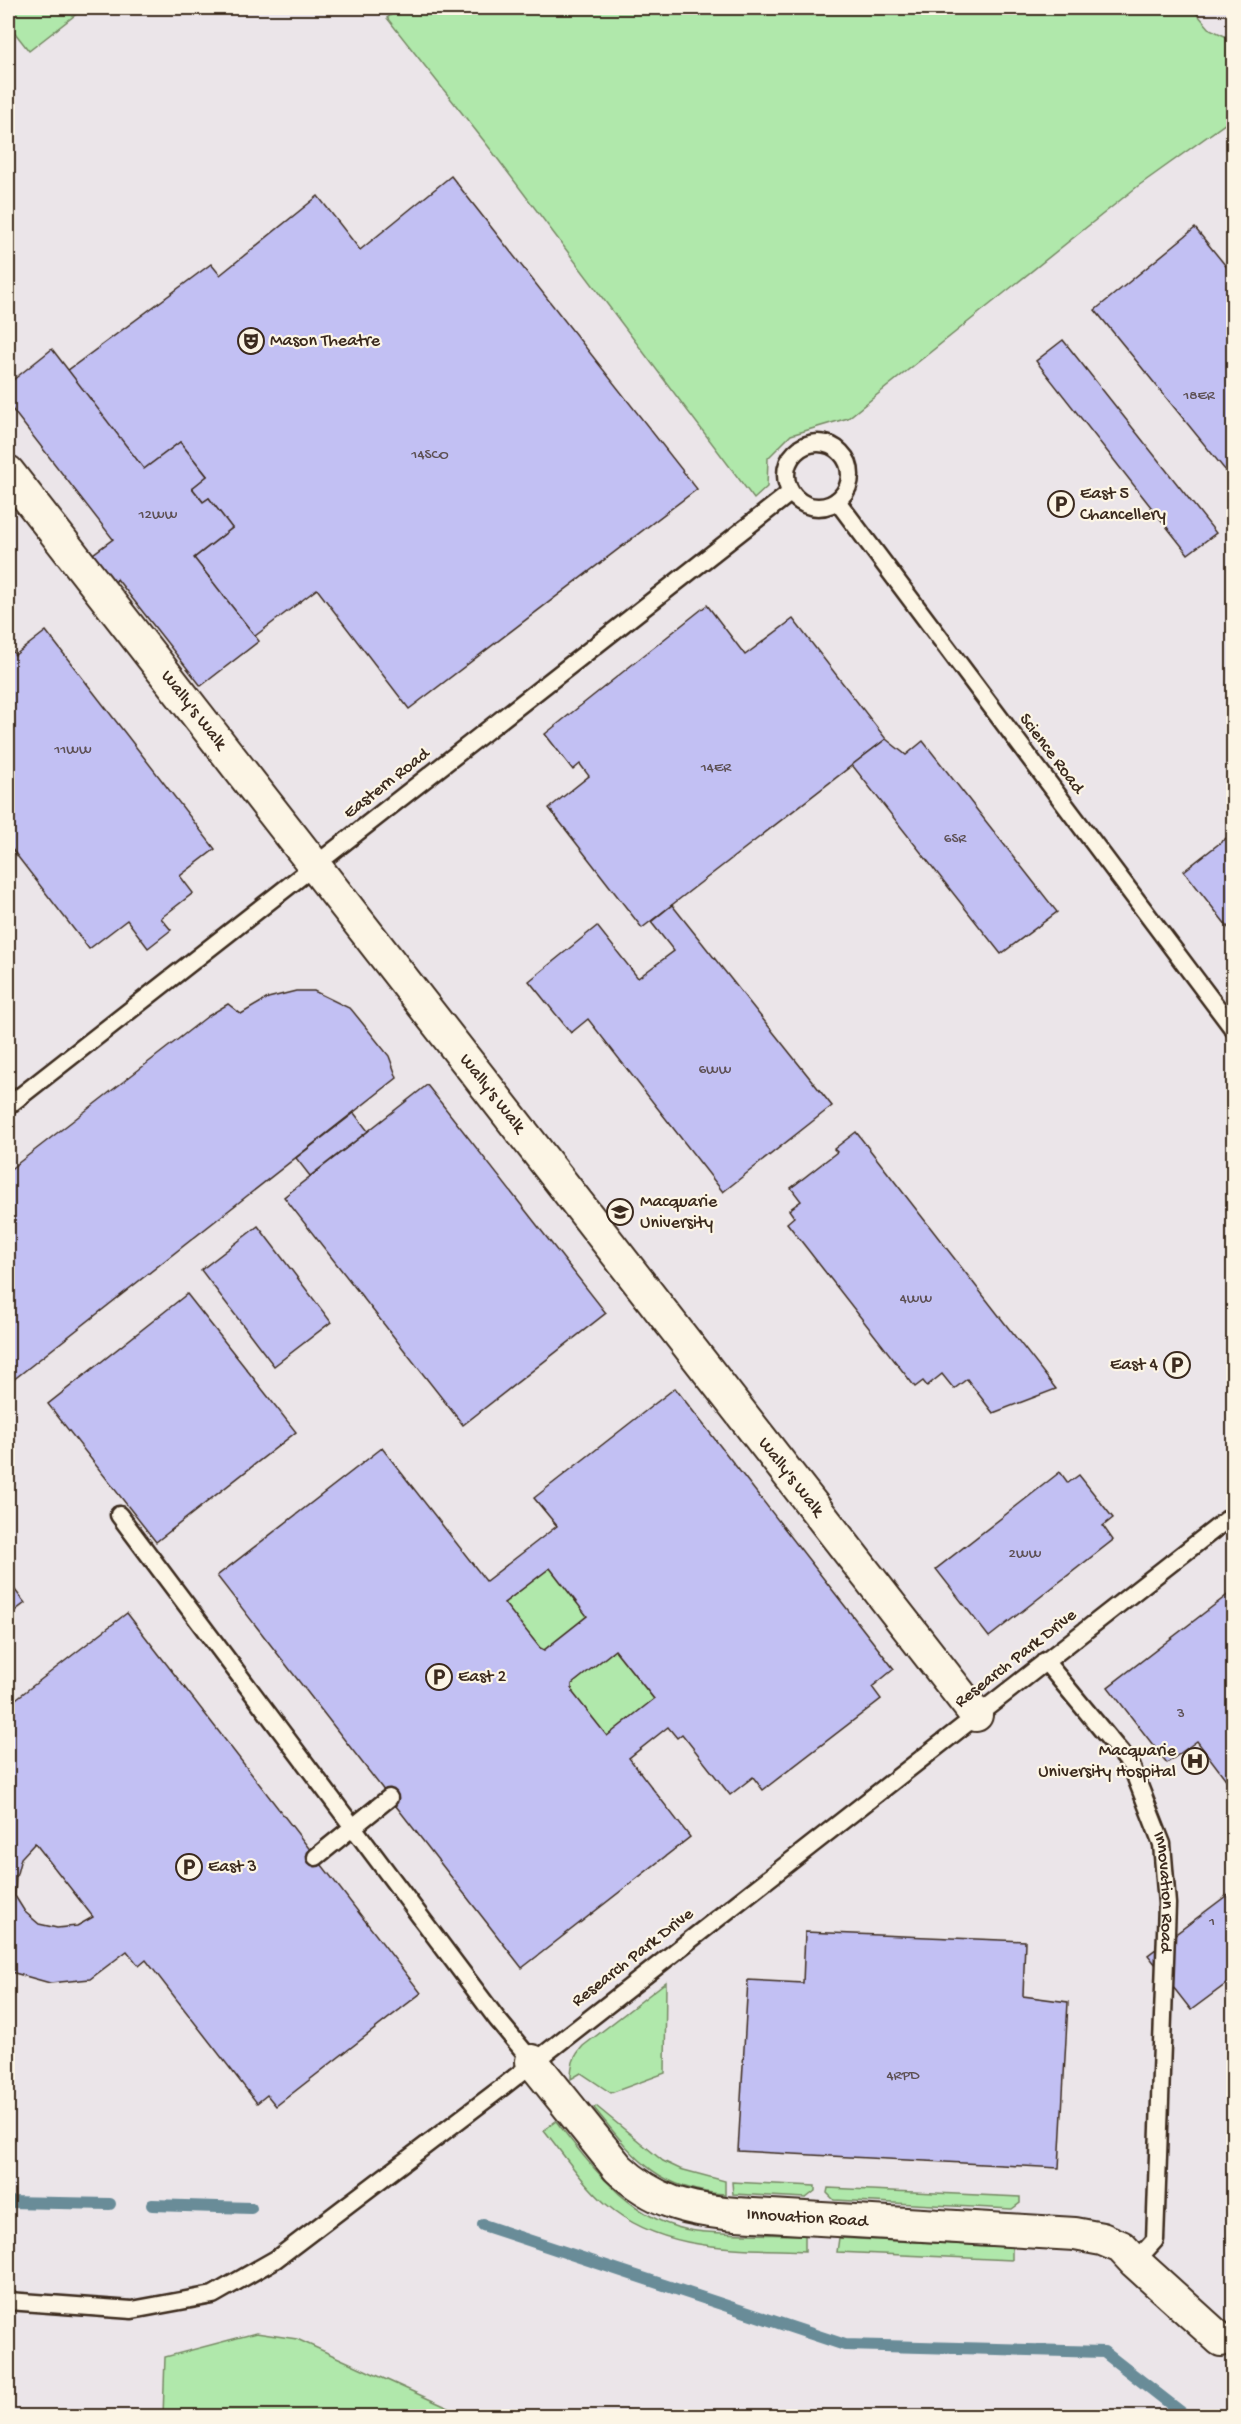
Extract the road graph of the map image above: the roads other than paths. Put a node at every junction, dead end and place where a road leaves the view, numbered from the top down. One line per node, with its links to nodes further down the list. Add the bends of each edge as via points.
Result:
1 (8, 472): 4 (street, Wally's Walk)
2 (790, 493): 3 (lane, via 817,507); 3 (lane, via 785,474 792,455 808,443 827,443 844,455 849,464 849,485); 4 (lane, Eastern Road)
3 (837, 501): 5 (lane, Science Road)
4 (314, 866): 6 (lane, Eastern Road); 10 (street, Wally's Walk)
5 (1233, 1030)
6 (8, 1106)
7 (1233, 1514): 9 (lane, Research Park Drive)
8 (119, 1515): 12 (lane)
9 (1045, 1661): 10 (lane, Research Park Drive); 15 (lane, Innovation Road, via 1131,1766 1162,1844 1167,1904 1155,2240)
10 (976, 1715): 14 (lane, Research Park Drive)
11 (389, 1798): 12 (lane)
12 (353, 1827): 13 (lane); 14 (lane)
13 (316, 1857)
14 (532, 2061): 15 (street, Innovation Road, via 618,2168 668,2202 736,2214 1075,2234 1121,2247); 16 (lane, Research Park Drive, via 276,2259 213,2295 132,2310)
15 (1135, 2262): 17 (street, Innovation Road)
16 (8, 2301)
17 (1227, 2347)

